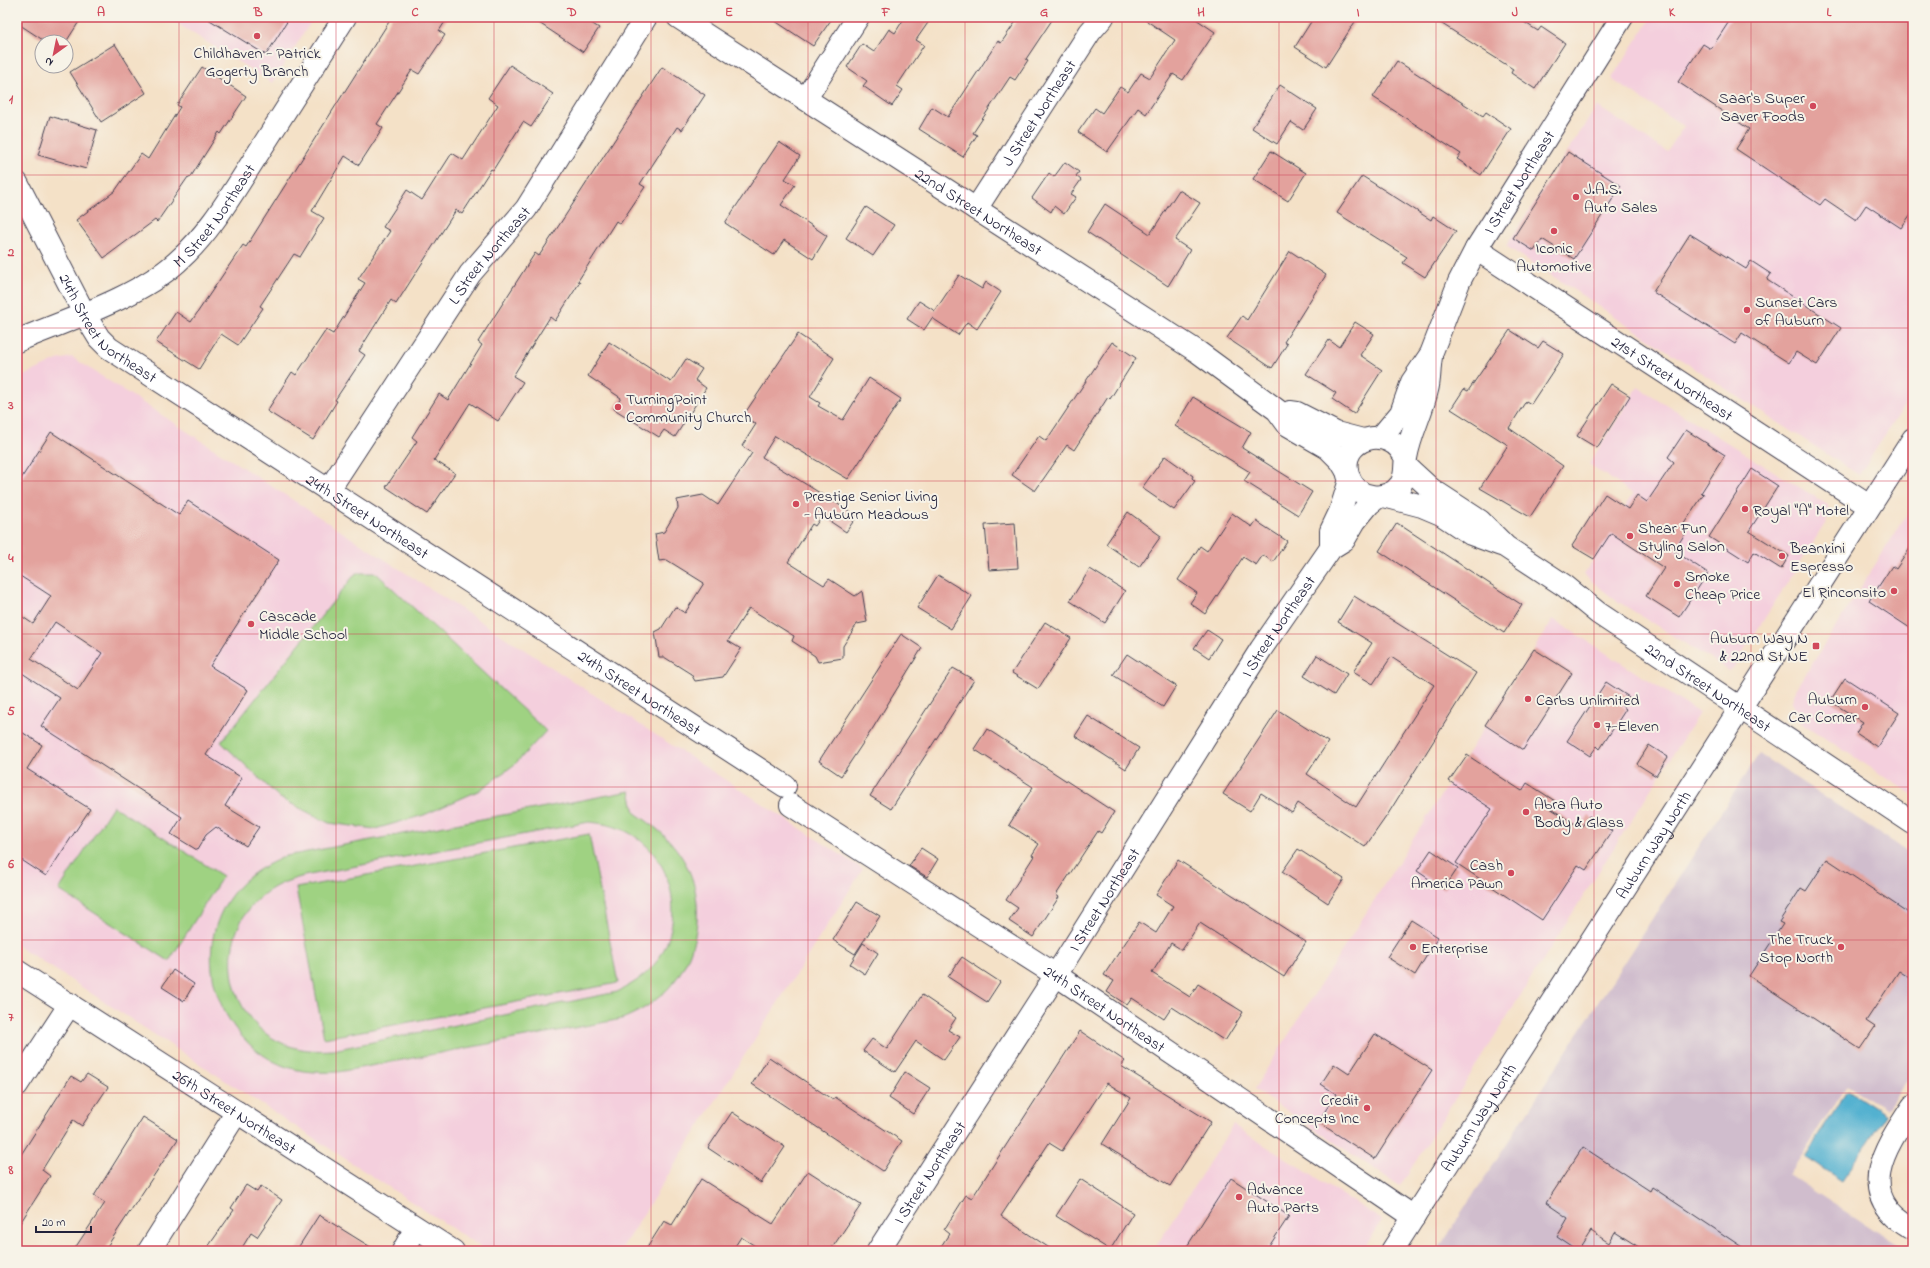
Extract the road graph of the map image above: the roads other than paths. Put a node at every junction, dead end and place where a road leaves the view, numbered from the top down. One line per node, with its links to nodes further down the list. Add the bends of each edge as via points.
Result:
1 (345, 17): 11 (street, M Street Northeast, via 209,227 177,262 142,286)
2 (646, 17): 19 (street, L Street Northeast, via 526,209 470,274)
3 (678, 17): 7 (street, 22nd Street Northeast)
4 (858, 17): 7 (street)
5 (1103, 17): 9 (street, J Street Northeast, via 1090,32)
6 (1622, 17): 10 (street, I Street Northeast)
7 (806, 98): 9 (street, 22nd Street Northeast)
8 (17, 183): 11 (street, 24th Street Northeast)
9 (976, 209): 14 (street, 22nd Street Northeast, via 1198,352)
10 (1476, 248): 13 (street, I Street Northeast, via 1459,282); 21 (street, 21st Street Northeast)
11 (85, 315): 12 (street, M Street Northeast); 19 (street, 24th Street Northeast, via 99,338 109,348)
12 (17, 341)
13 (1431, 354): 15 (street, I Street Northeast, via 1412,382 1401,413); 17 (street, I Street Northeast, via 1427,391)
14 (1277, 410): 15 (street, 22nd Street Northeast, via 1297,413 1336,432); 18 (street, 22nd Street Northeast, via 1288,425 1328,448 1341,461)
15 (1372, 438): 17 (street, via 1397,444); 18 (street, I Street Northeast, via 1350,453 1347,462)
16 (1913, 438): 21 (street, Auburn Way North)
17 (1406, 463): 20 (street, I Street Northeast, via 1405,477 1400,486 1393,492); 22 (street, 22nd Street Northeast, via 1431,489 1480,521)
18 (1348, 475): 20 (street, via 1362,493); 23 (street, I Street Northeast, via 1340,512 1330,531)
19 (328, 491): 27 (street, 24th Street Northeast)
20 (1381, 496): 22 (street, 22nd Street Northeast, via 1422,506 1442,514 1471,534); 23 (street, I Street Northeast, via 1369,504 1344,540)
21 (1869, 506): 24 (street, Auburn Way North)
22 (1506, 547): 24 (street, 22nd Street Northeast, via 1565,586 1598,613)
23 (1330, 548): 27 (street, I Street Northeast, via 1258,653)
24 (1740, 708): 25 (street, 22nd Street Northeast); 32 (street, Auburn Way North)
25 (1913, 823)
26 (17, 971): 28 (street, 26th Street Northeast)
27 (1056, 975): 32 (street, 24th Street Northeast); 38 (street, I Street Northeast)
28 (70, 1004): 29 (street); 31 (street, 26th Street Northeast)
29 (17, 1085)
30 (1913, 1106): 34 (street, via 1885,1152 1879,1169 1878,1183 1886,1205 1903,1223)
31 (237, 1112): 33 (street, 26th Street Northeast); 35 (street)
32 (1414, 1217): 39 (street, Auburn Way North)
33 (416, 1228): 36 (street); 37 (street, 26th Street Northeast)
34 (1913, 1228)
35 (149, 1251)
36 (403, 1251)
37 (453, 1251)
38 (878, 1251)
39 (1392, 1251)

